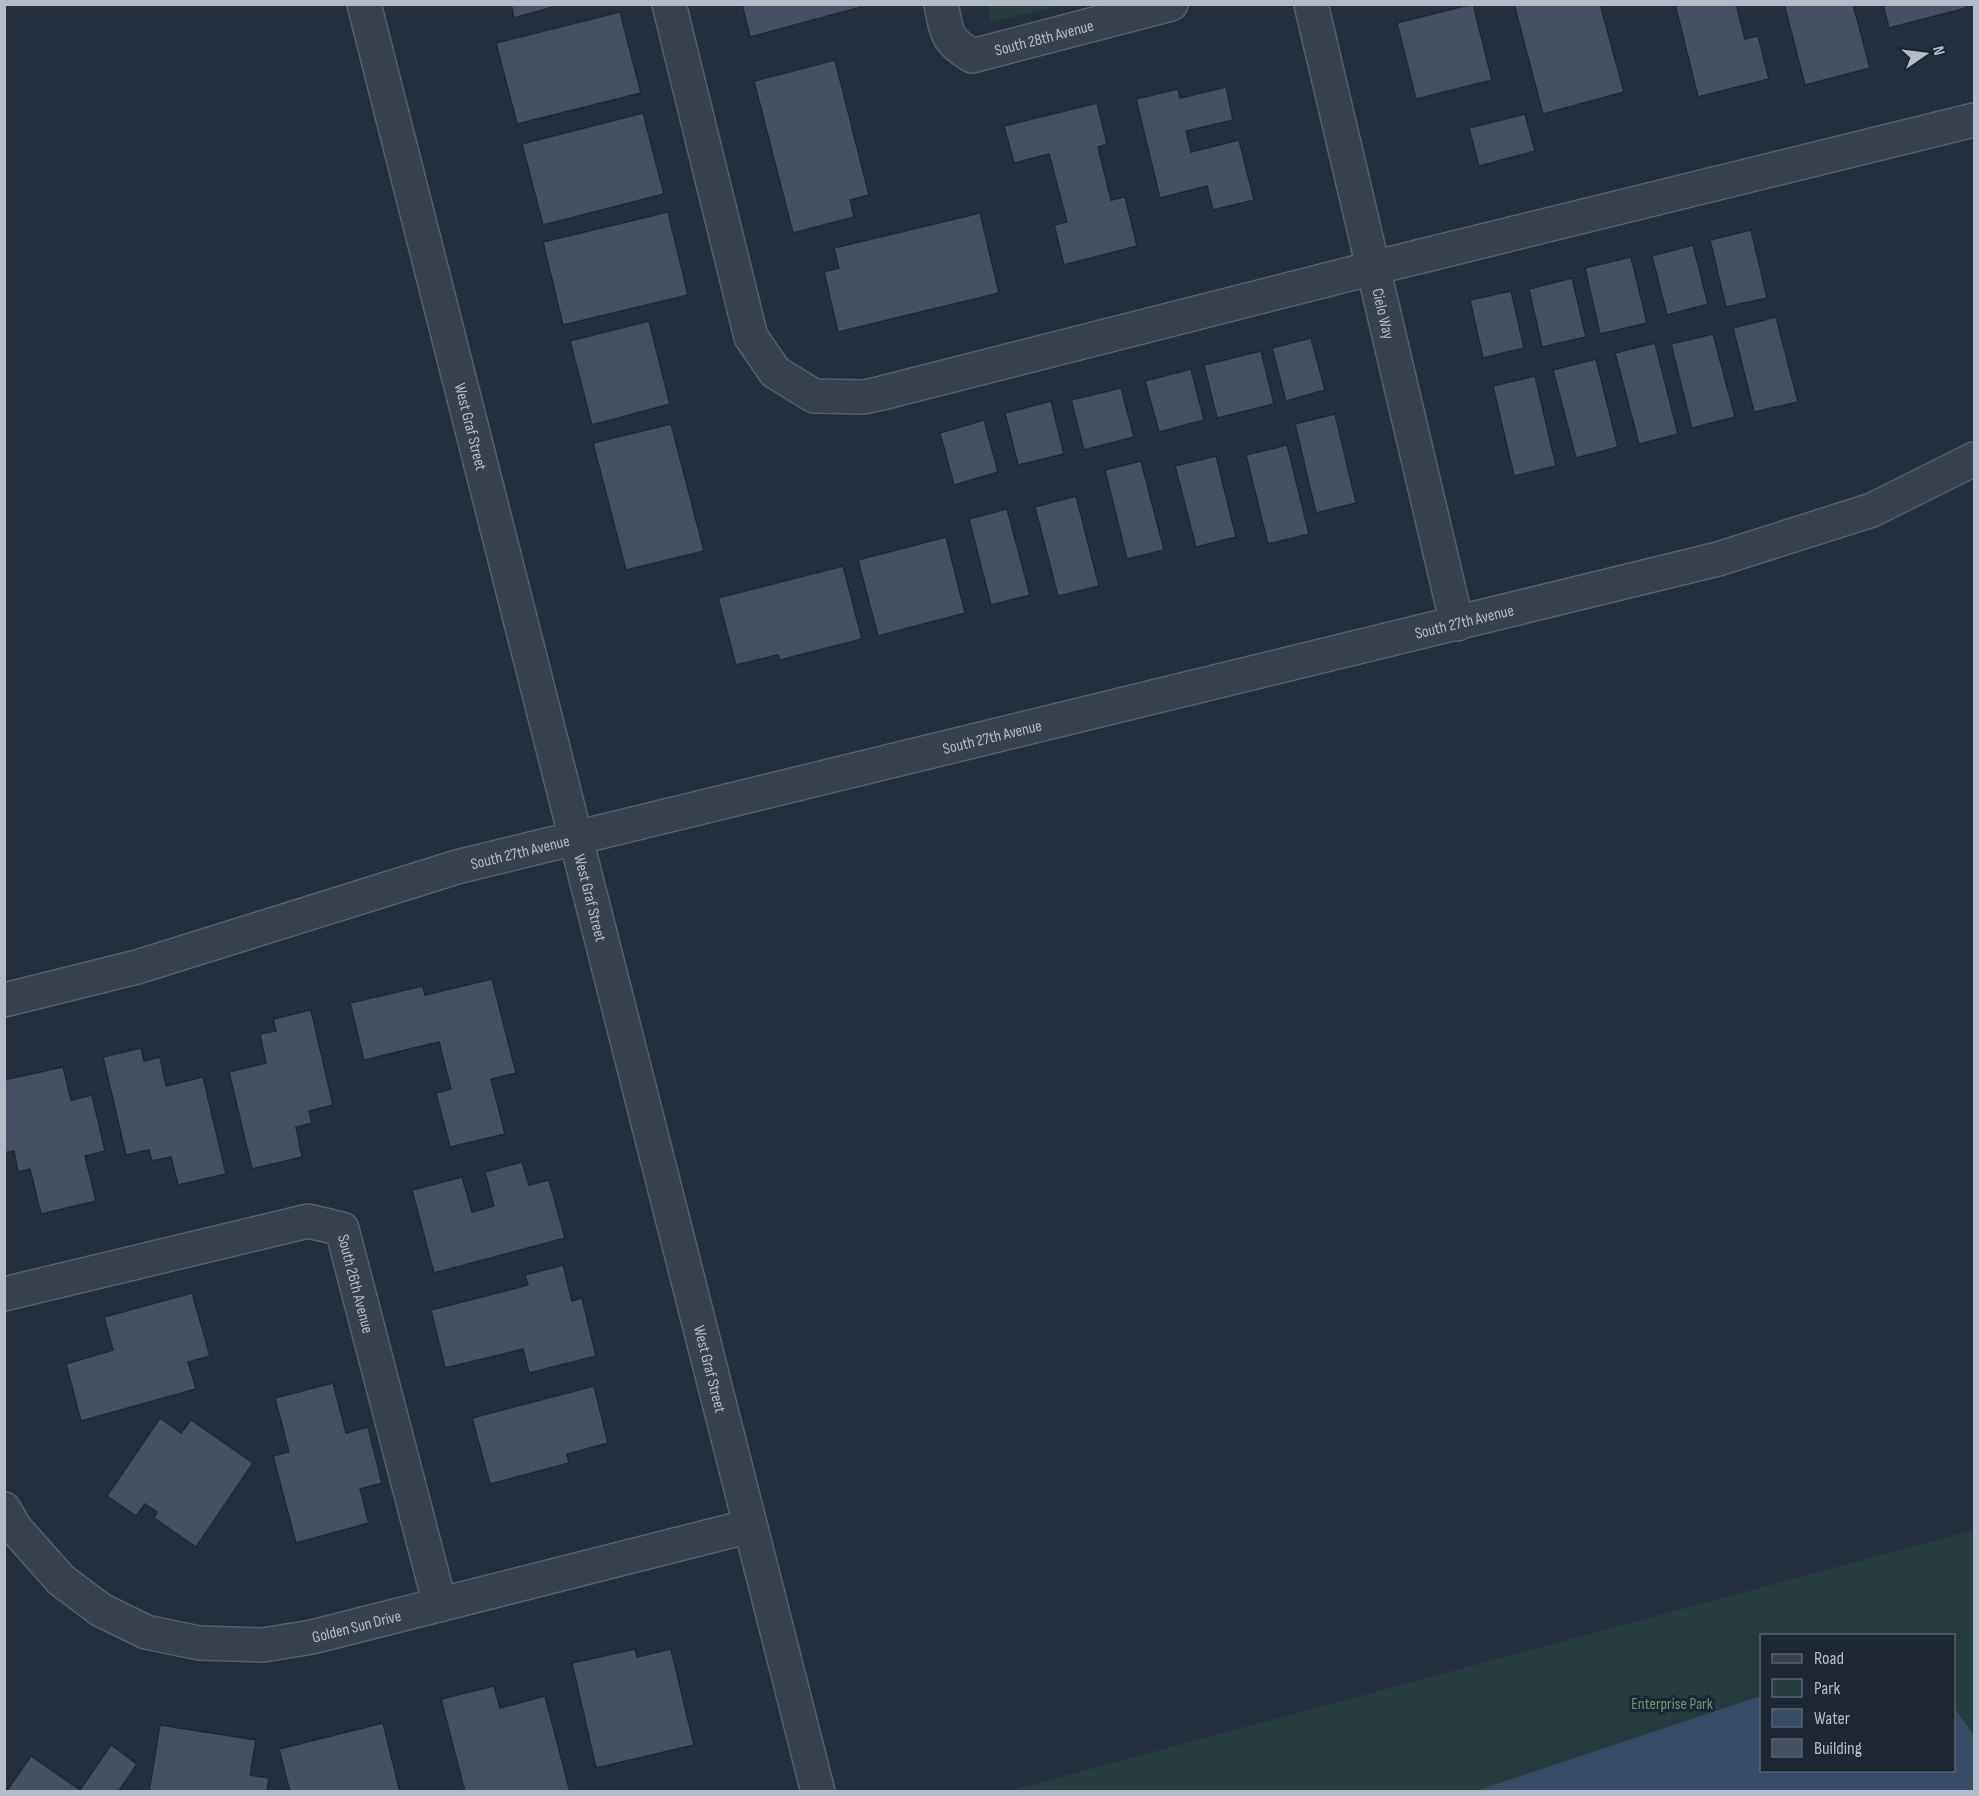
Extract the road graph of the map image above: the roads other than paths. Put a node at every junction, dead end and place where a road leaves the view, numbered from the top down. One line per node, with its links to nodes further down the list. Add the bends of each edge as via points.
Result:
1 (364, 4): 10 (street, West Graf Street)
2 (669, 4): 7 (street, via 751,337 775,372 814,396 864,397 882,393)
3 (941, 4): 4 (street, South 28th Avenue, via 946,30 954,45 972,56)
4 (1171, 4)
5 (1311, 4): 7 (street, Cielo Way)
6 (1974, 120): 7 (street)
7 (1373, 268): 9 (street, Cielo Way)
8 (1974, 459): 9 (street, South 27th Avenue, via 1872,510 1751,549)
9 (1457, 624): 10 (street, South 27th Avenue)
10 (576, 837): 11 (street, South 27th Avenue, via 457,867 137,967); 14 (street, West Graf Street)
11 (4, 1000)
12 (4, 1294): 15 (street, South 26th Avenue, via 308,1221 342,1229)
13 (4, 1509): 15 (street, Golden Sun Drive, via 15,1528 61,1580 101,1610 146,1632 199,1643 263,1645)
14 (750, 1527): 15 (street, Golden Sun Drive); 16 (street, West Graf Street)
15 (440, 1605)
16 (818, 1791)

